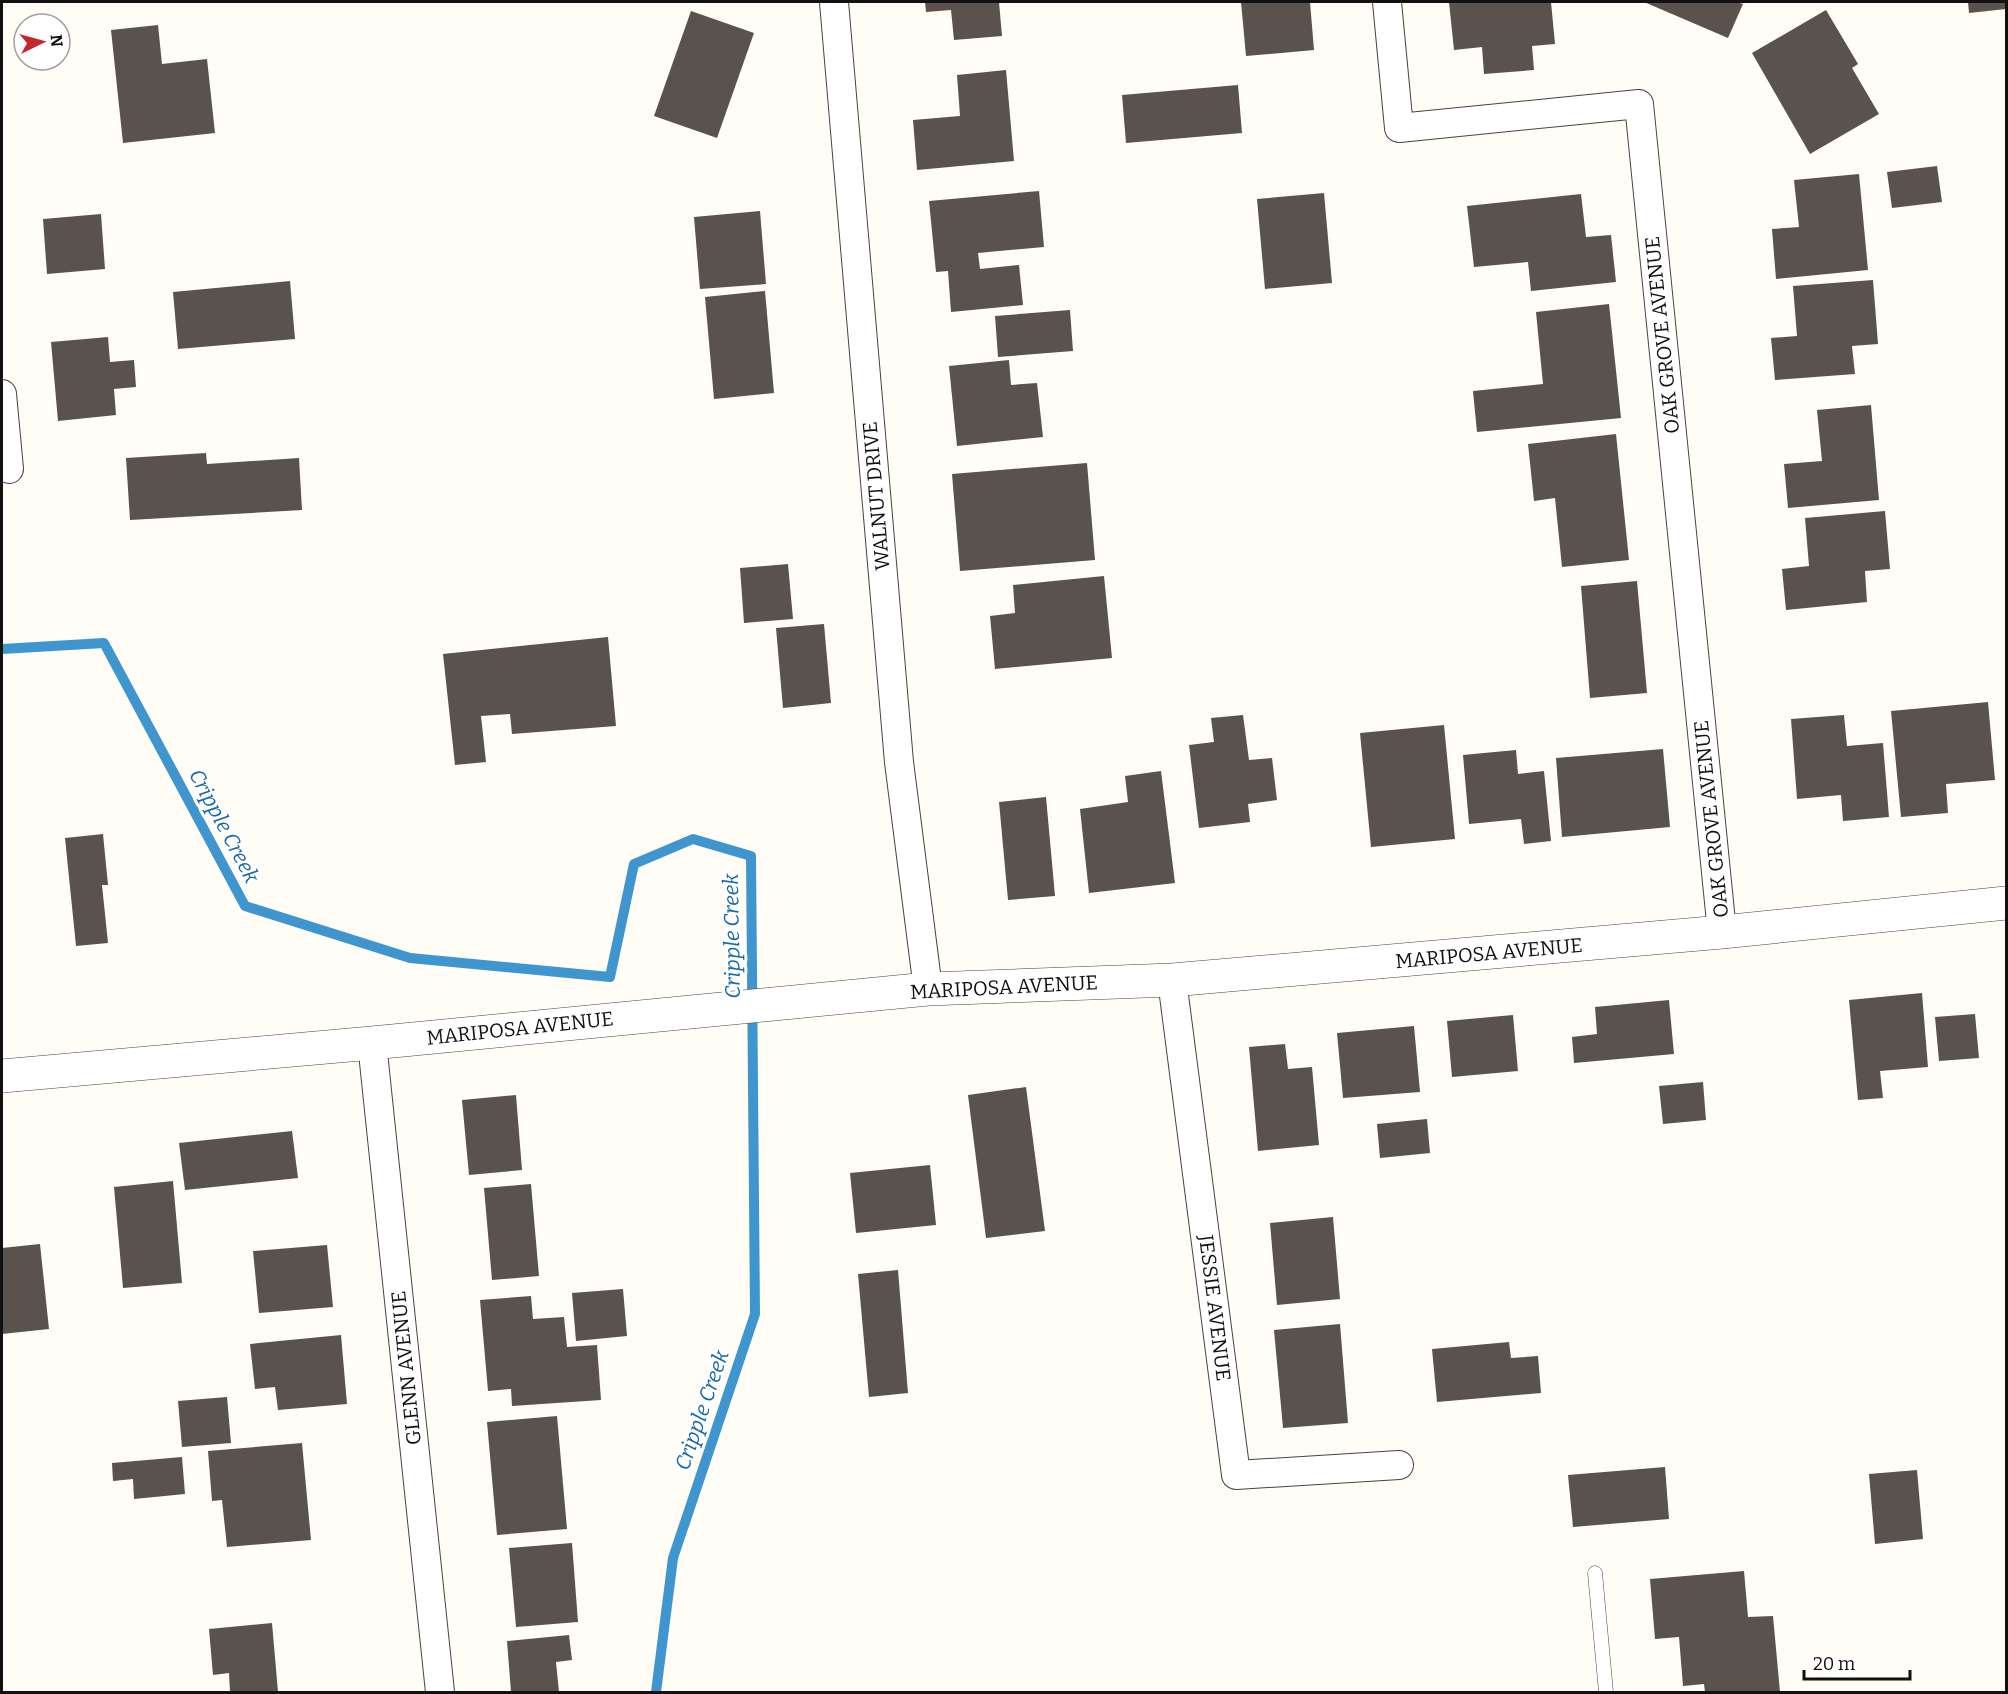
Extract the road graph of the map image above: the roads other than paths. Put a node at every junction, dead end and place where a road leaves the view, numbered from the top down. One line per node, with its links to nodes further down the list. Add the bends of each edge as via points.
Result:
1 (834, 2): 8 (street, WALNUT DRIVE, via 899,762)
2 (1387, 2): 6 (street, OAK GROVE AVENUE, via 1399,128 1639,104)
3 (2, 394): 4 (street)
4 (9, 469)
5 (2007, 903): 6 (street, MARIPOSA AVENUE)
6 (1722, 932): 7 (street, MARIPOSA AVENUE)
7 (1172, 980): 8 (street, MARIPOSA AVENUE); 11 (street, JESSIE AVENUE, via 1236,1474)
8 (928, 989): 9 (street, MARIPOSA AVENUE)
9 (372, 1043): 10 (street, MARIPOSA AVENUE); 13 (street, GLENN AVENUE)
10 (2, 1076)
11 (1399, 1465)
12 (1595, 1573): 14 (lane)
13 (440, 1692)
14 (1606, 1692)

